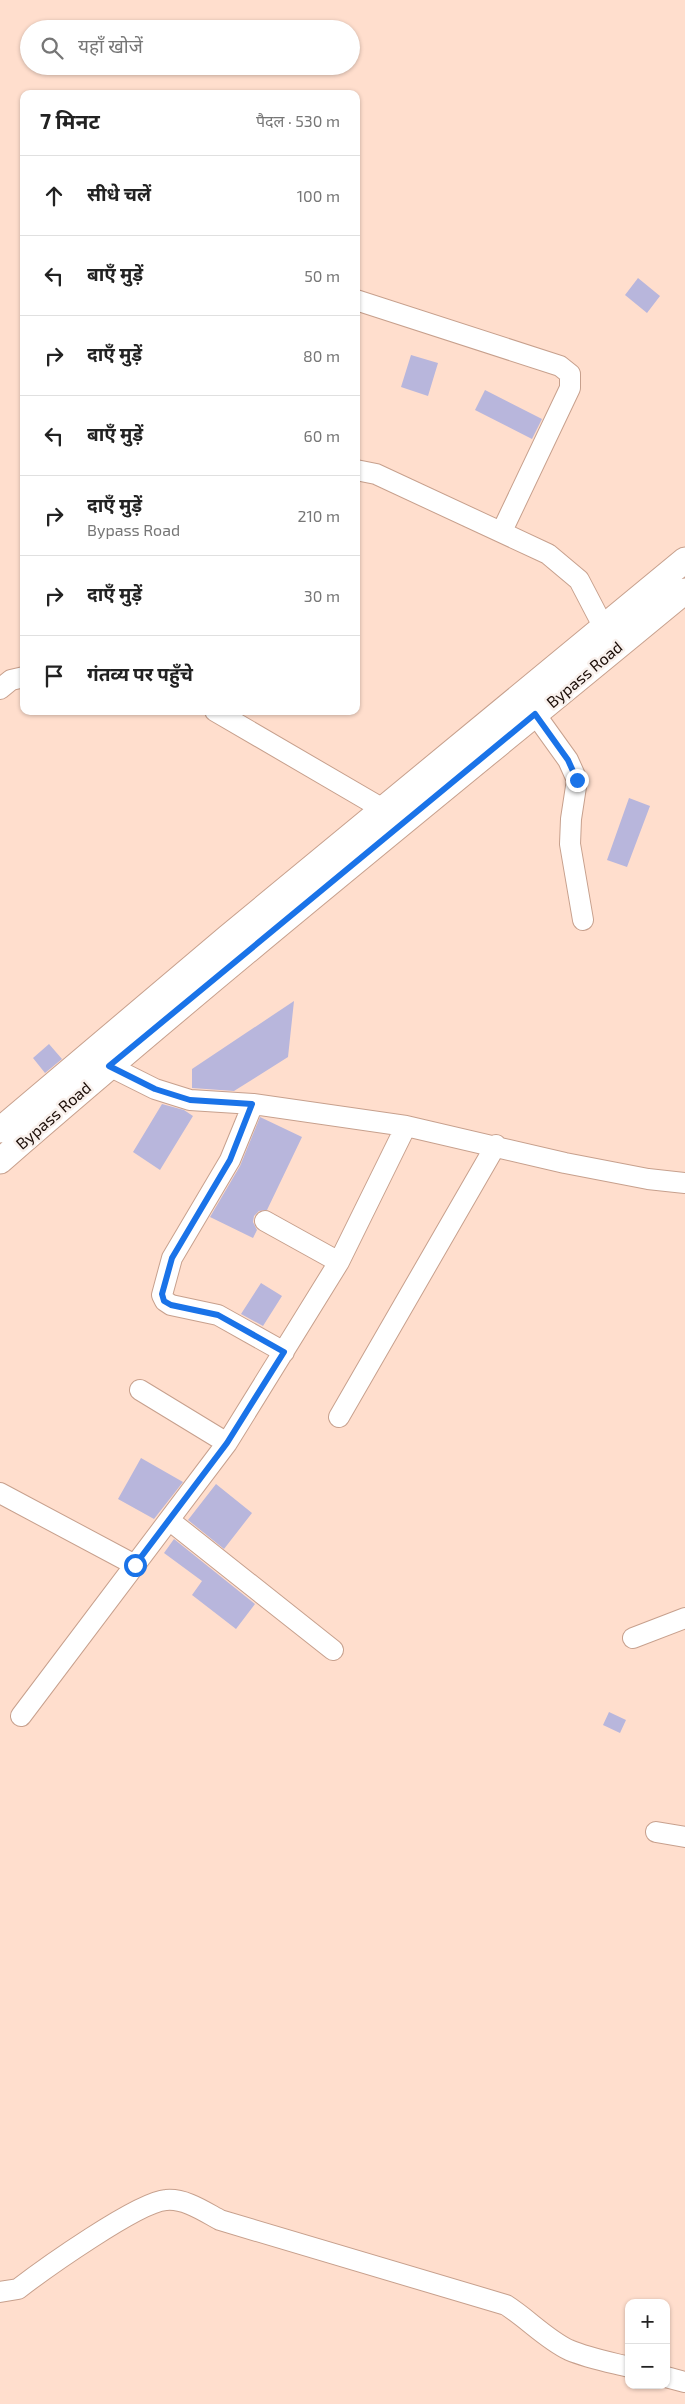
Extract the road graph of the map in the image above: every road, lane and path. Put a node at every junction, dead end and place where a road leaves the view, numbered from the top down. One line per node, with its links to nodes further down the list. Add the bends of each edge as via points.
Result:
1 (360, 301): 3 (street, via 560,366 570,374 570,388)
2 (360, 471): 3 (street, via 376,474)
3 (502, 531): 6 (street, via 548,554 567,568 589,596)
4 (685, 560): 6 (main road, Bypass Road)
5 (685, 591): 9 (main road, Bypass Road)
6 (603, 626): 11 (main road, Bypass Road)
7 (20, 678): 8 (street)
8 (0, 689)
9 (535, 714): 12 (street, via 568,760 577,780 570,844); 13 (main road, Bypass Road)
10 (222, 715): 11 (street)
11 (383, 809): 16 (main road, Bypass Road)
12 (583, 920)
13 (109, 1066): 14 (street, via 155,1089 190,1100); 18 (main road, Bypass Road)
14 (252, 1104): 15 (street); 22 (street, via 230,1160 172,1258 162,1294 164,1301 171,1305 218,1315)
15 (406, 1126): 17 (street); 21 (street)
16 (0, 1130)
17 (496, 1145): 19 (street, via 648,1179); 24 (street)
18 (0, 1161)
19 (685, 1183)
20 (265, 1221): 21 (street)
21 (339, 1262): 22 (street)
22 (284, 1352): 25 (street)
23 (140, 1390): 25 (street)
24 (339, 1417)
25 (227, 1443): 27 (street)
26 (0, 1493): 28 (street)
27 (169, 1520): 28 (street); 31 (street)
28 (135, 1565): 32 (street)
29 (685, 1618): 30 (street)
30 (633, 1638)
31 (333, 1650)
32 (20, 1716)
33 (656, 1832): 34 (street)
34 (685, 1837)
35 (0, 2292): 36 (street, via 18,2289 126,2217 167,2200 180,2202 220,2220 506,2306 569,2350)
36 (625, 2366)
37 (670, 2378): 38 (street)
38 (685, 2382)

